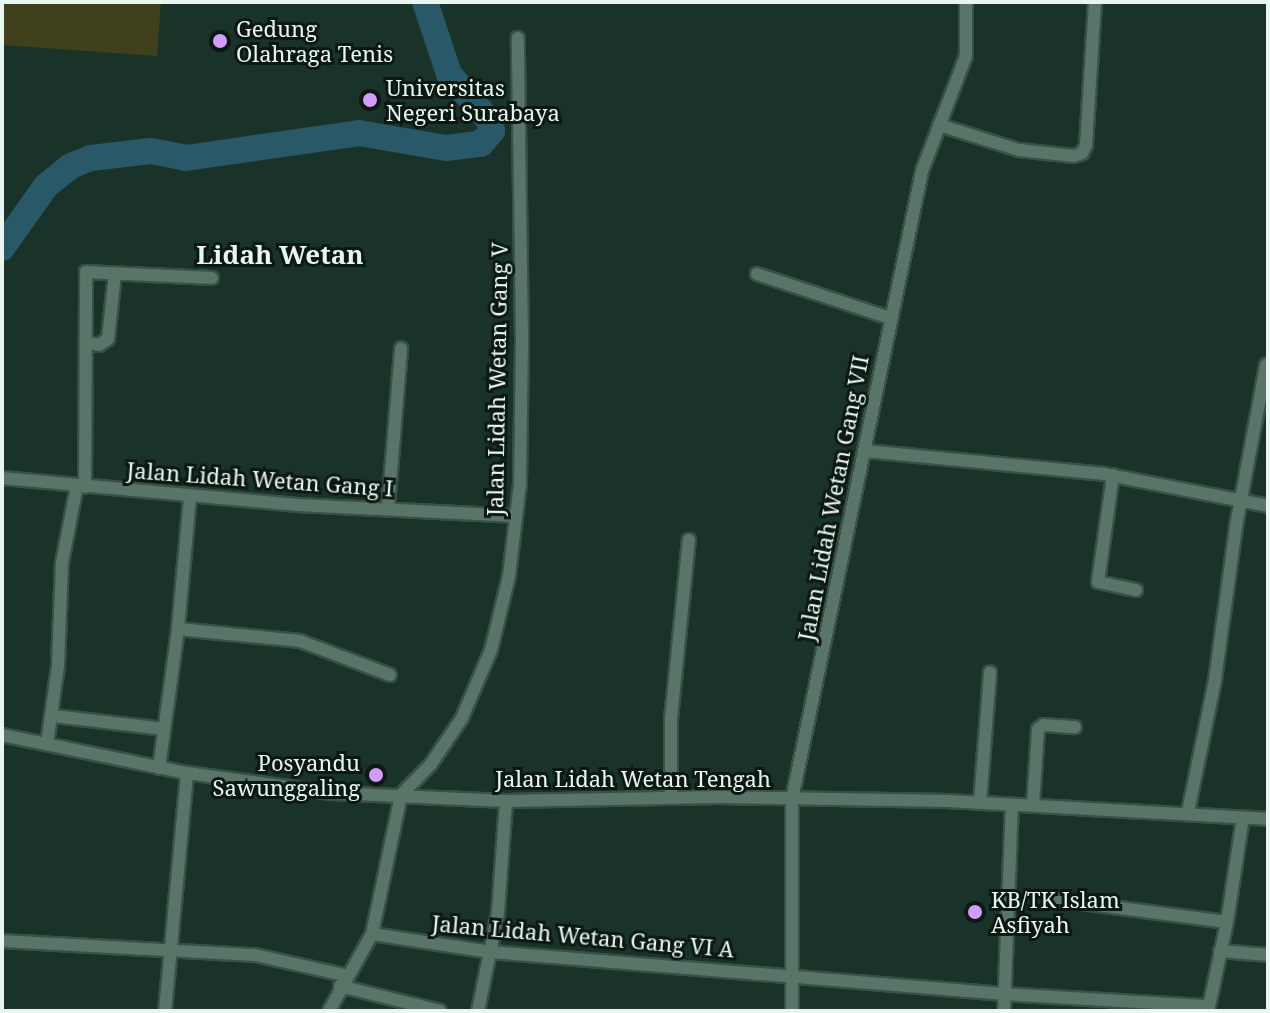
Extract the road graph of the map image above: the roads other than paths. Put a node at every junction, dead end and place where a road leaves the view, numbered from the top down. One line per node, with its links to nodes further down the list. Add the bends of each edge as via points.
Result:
1 (966, 2): 4 (street, Jalan Lidah Wetan Gang VII, via 966,56)
2 (1095, 2): 4 (street, via 1082,153 1019,150)
3 (518, 38): 20 (street, Jalan Lidah Wetan Gang V, via 522,339)
4 (939, 125): 8 (street, Jalan Lidah Wetan Gang VII, via 922,171)
5 (115, 273): 7 (street); 9 (street, via 108,339 99,345); 9 (street, via 85,275)
6 (757, 274): 8 (street)
7 (212, 278)
8 (890, 318): 12 (street, Jalan Lidah Wetan Gang VII)
9 (88, 343): 15 (street)
10 (401, 349): 19 (street)
11 (1266, 365): 17 (street)
12 (866, 451): 13 (street); 35 (street, Jalan Lidah Wetan Gang VII)
13 (1113, 475): 17 (street); 22 (street, via 1098,582)
14 (2, 478): 15 (street, Jalan Lidah Wetan Gang I)
15 (81, 486): 16 (street, Jalan Lidah Wetan Gang I); 26 (street, via 62,563)
16 (190, 496): 19 (street, Jalan Lidah Wetan Gang I); 23 (street)
17 (1241, 501): 18 (street); 40 (street, via 1215,680)
18 (1268, 506)
19 (388, 508): 20 (street, Jalan Lidah Wetan Gang I)
20 (516, 516): 33 (street, Jalan Lidah Wetan Gang V, via 509,576 491,650 462,718 431,764)
21 (689, 540): 34 (street, via 671,719)
22 (1136, 590)
23 (178, 629): 25 (street, via 300,641); 28 (street)
24 (990, 672): 37 (street)
25 (390, 675)
26 (54, 716): 28 (street); 30 (street)
27 (1075, 727): 38 (street, via 1038,729)
28 (164, 729): 31 (street)
29 (2, 735): 30 (street, Jalan Lidah Wetan Tengah)
30 (47, 744): 31 (street, Jalan Lidah Wetan Tengah)
31 (159, 768): 32 (street, Jalan Lidah Wetan Tengah)
32 (187, 773): 33 (street, Jalan Lidah Wetan Tengah, via 332,793); 47 (street)
33 (401, 795): 36 (street, Jalan Lidah Wetan Tengah); 45 (street)
34 (671, 797): 35 (street, Jalan Lidah Wetan Tengah); 36 (street, Jalan Lidah Wetan Tengah)
35 (792, 799): 37 (street, Jalan Lidah Wetan Tengah); 51 (street, Jalan Lidah Wetan Gang VII)
36 (506, 801): 49 (street)
37 (980, 803): 39 (street, Jalan Lidah Wetan Tengah)
38 (1033, 805): 39 (street, Jalan Lidah Wetan Tengah); 40 (street, Jalan Lidah Wetan Tengah)
39 (1012, 806): 53 (street)
40 (1188, 812): 41 (street, Jalan Lidah Wetan Tengah)
41 (1243, 818): 42 (street, Jalan Lidah Wetan Tengah); 44 (street)
42 (1268, 819)
43 (1059, 900): 44 (street)
44 (1227, 922): 48 (street)
45 (372, 934): 49 (street, Jalan Lidah Wetan Gang VI A); 52 (street)
46 (2, 941): 47 (street)
47 (170, 949): 52 (street, via 255,955); 55 (street)
48 (1220, 951): 50 (street); 54 (street)
49 (491, 952): 51 (street, Jalan Lidah Wetan Gang VI A); 58 (street)
50 (1268, 955)
51 (790, 974): 53 (street, Jalan Lidah Wetan Gang VI A); 59 (street, Jalan Lidah Wetan Gang VII)
52 (344, 981): 56 (street); 57 (street)
53 (1004, 994): 54 (street, Jalan Lidah Wetan Gang VI A); 60 (street)
54 (1208, 1009)
55 (165, 1011)
56 (329, 1011)
57 (440, 1011)
58 (478, 1011)
59 (792, 1011)
60 (1004, 1011)

